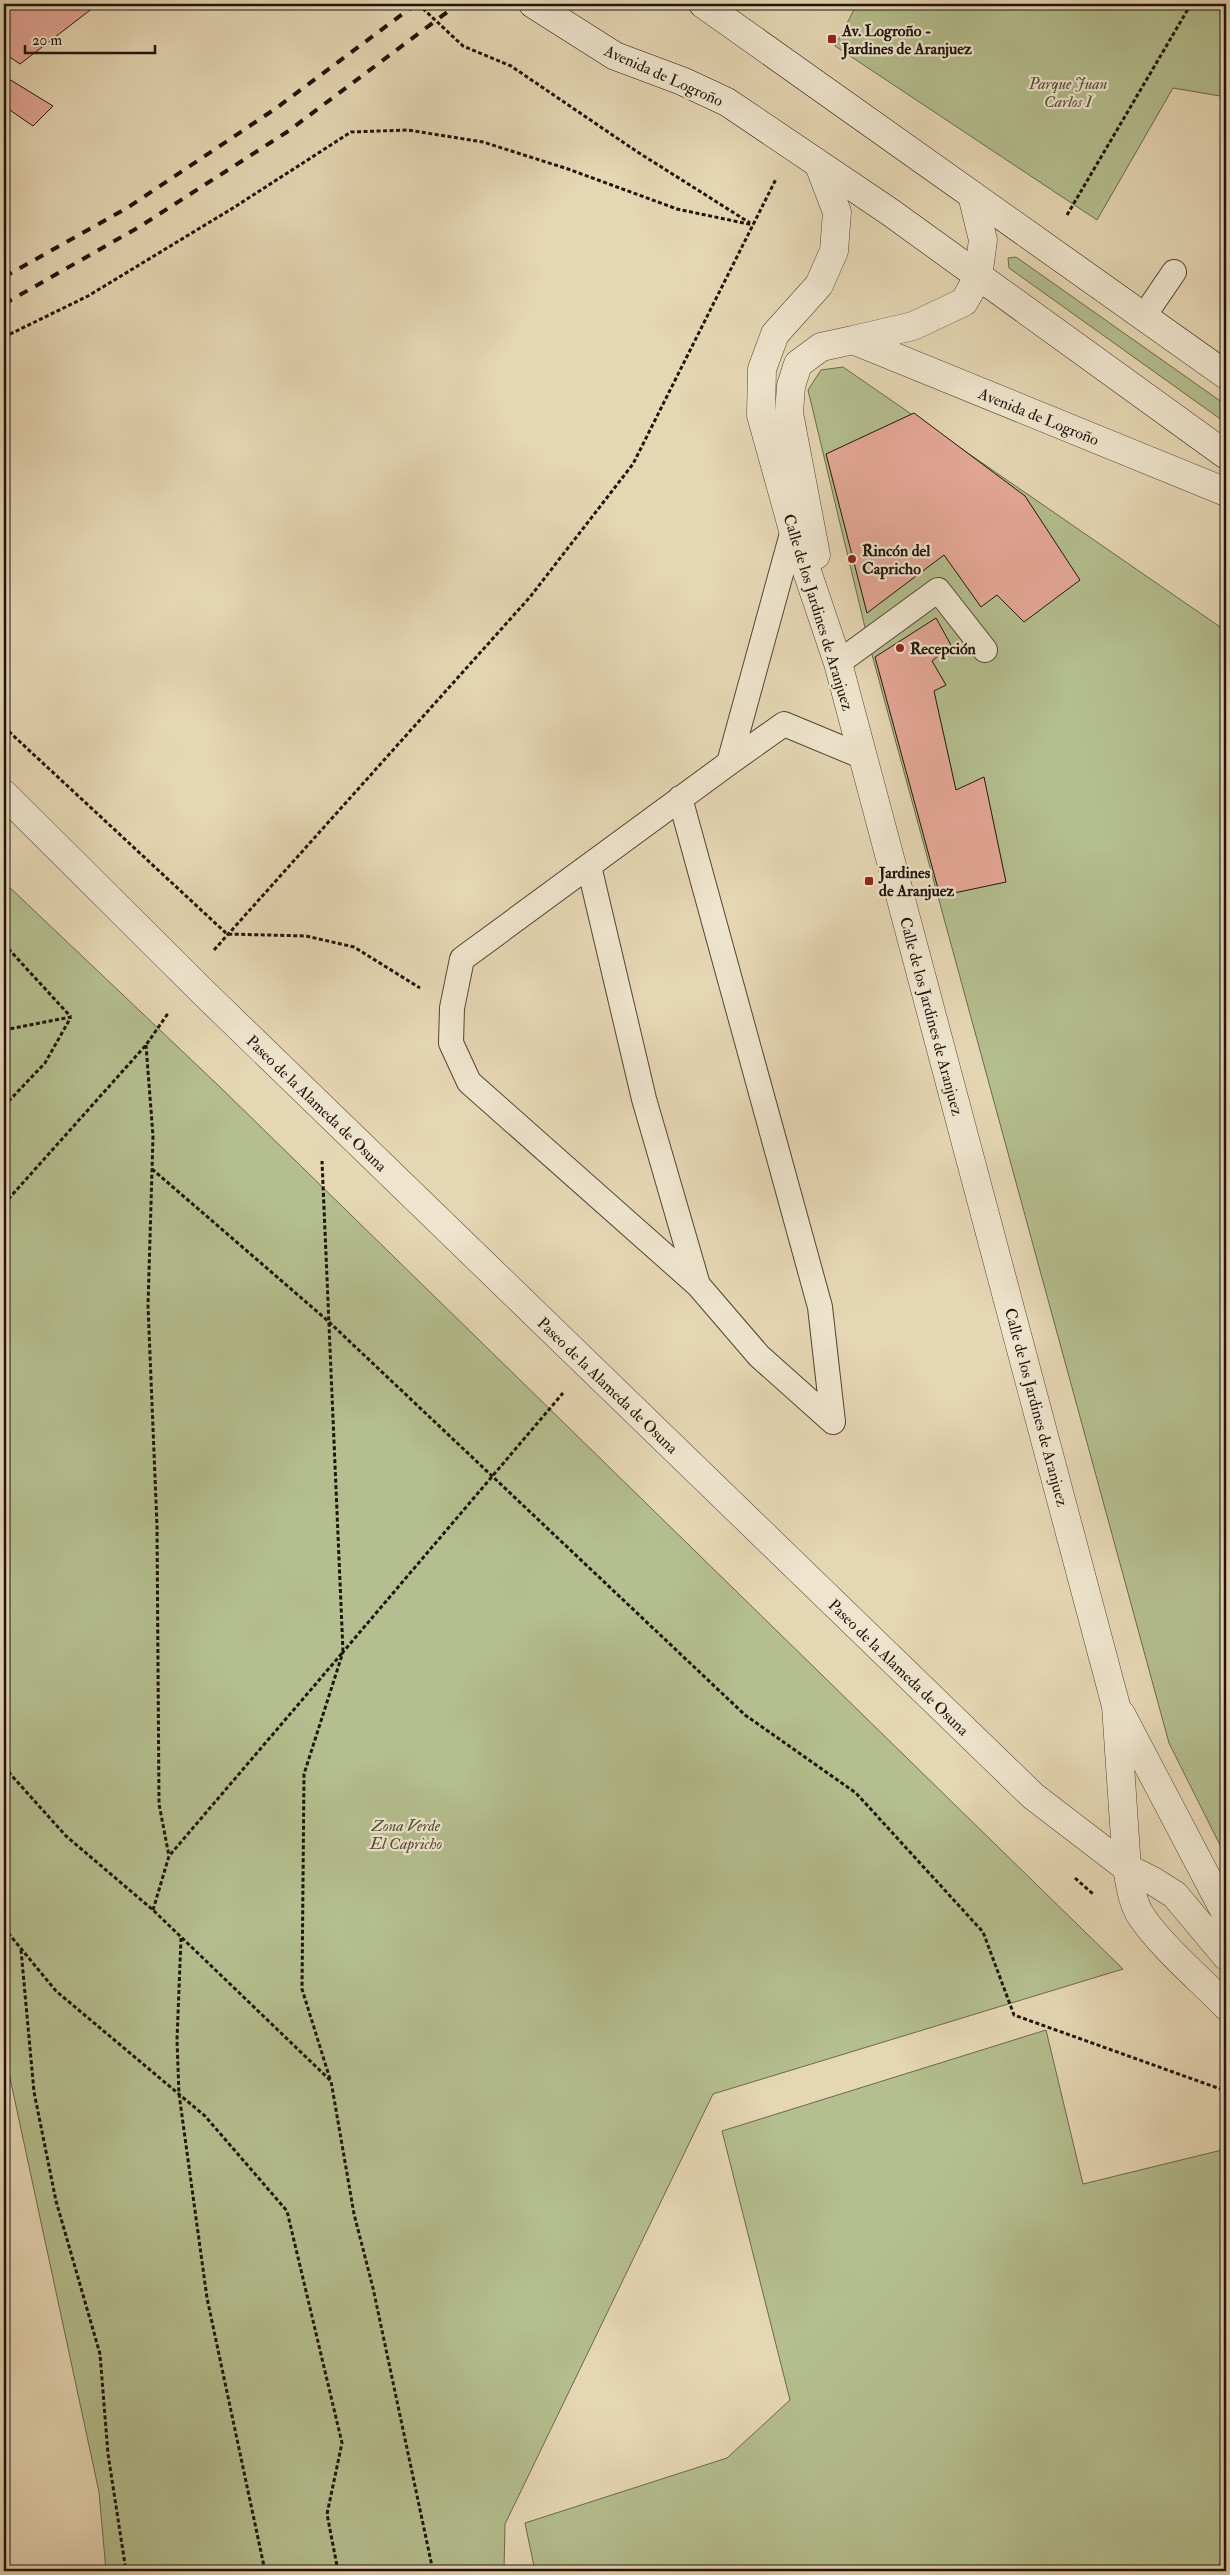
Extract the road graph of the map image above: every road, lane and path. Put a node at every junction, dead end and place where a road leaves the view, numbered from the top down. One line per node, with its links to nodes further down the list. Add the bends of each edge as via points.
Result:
1 (418, 4): 9 (path, via 463,46 511,66)
2 (534, 4): 5 (street, Avenida de Logroño, via 615,56 727,102)
3 (703, 4): 7 (street)
4 (1191, 4): 8 (path)
5 (819, 165): 11 (street, Avenida de Logroño); 18 (street, Calle de los Jardines de Aranjuez, via 836,212 834,251 819,284 775,334 762,370 761,415)
6 (780, 171): 9 (path)
7 (972, 194): 11 (street, via 983,240); 12 (street)
8 (1067, 215)
9 (753, 225): 13 (path, via 677,209 483,142 408,130 351,132 88,296); 28 (path, via 633,464 530,597)
10 (1174, 272): 12 (lane)
11 (978, 277): 14 (street, via 964,302 913,326); 16 (street, Avenida de Logroño)
12 (1144, 316): 15 (street)
13 (4, 337)
14 (853, 340): 17 (street, Avenida de Logroño); 19 (street, via 821,347 798,364 791,386 790,412)
15 (1226, 375)
16 (1226, 455)
17 (1226, 492)
18 (793, 530): 19 (street, Calle de los Jardines de Aranjuez); 24 (lane)
19 (826, 623): 21 (street, Calle de los Jardines de Aranjuez)
20 (985, 650): 21 (lane, via 938,590)
21 (838, 663): 23 (street, Calle de los Jardines de Aranjuez)
22 (4, 727): 28 (path)
23 (861, 756): 24 (lane, via 784,724); 45 (street, Calle de los Jardines de Aranjuez)
24 (728, 763): 26 (lane)
25 (4, 794): 48 (street, Paseo de la Alameda de Osuna, via 206,995 1033,1796)
26 (680, 798): 27 (lane); 40 (lane, via 820,1307 833,1422 759,1356)
27 (589, 866): 31 (lane, via 462,959); 40 (lane, via 644,1099)
28 (227, 934): 30 (path); 31 (path, via 306,936 354,947)
29 (4, 944): 33 (path)
30 (212, 952)
31 (452, 1008): 40 (lane, via 452,1043 469,1082)
32 (170, 1010): 35 (path)
33 (71, 1017): 34 (path); 36 (path, via 45,1063)
34 (4, 1030)
35 (146, 1044): 38 (path, via 153,1136); 39 (path)
36 (4, 1106)
37 (322, 1157): 41 (path)
38 (152, 1169): 41 (path); 47 (path, via 148,1306 156,1526 159,1804)
39 (4, 1204)
40 (698, 1285)
41 (328, 1321): 43 (path); 44 (path)
42 (563, 1393): 43 (path)
43 (492, 1477): 44 (path); 57 (path, via 745,1715 856,1793 983,1932 1014,2015)
44 (343, 1652): 47 (path); 56 (path, via 304,1774 302,1989)
45 (1116, 1706): 48 (street, Calle de los Jardines de Aranjuez); 50 (street, Calle de los Jardines de Aranjuez)
46 (4, 1767): 49 (path, via 66,1836)
47 (170, 1856): 49 (path)
48 (1127, 1868): 54 (street, Paseo de la Alameda de Osuna, via 1175,1895); 55 (street, Calle de los Jardines de Aranjuez, via 1131,1894 1140,1916)
49 (153, 1910): 52 (path)
50 (1226, 1914)
51 (4, 1928): 53 (path)
52 (181, 1938): 56 (path); 58 (path, via 177,2040)
53 (21, 1949): 58 (path, via 56,1991); 59 (path, via 34,2092 56,2201 100,2354 108,2454)
54 (1226, 1956)
55 (1226, 2006)
56 (331, 2081): 62 (path, via 354,2214)
57 (1226, 2091)
58 (179, 2094): 60 (path, via 207,2298); 61 (path, via 205,2116 287,2211 342,2443 326,2514)
59 (126, 2571)
60 (266, 2571)
61 (338, 2571)
62 (434, 2571)

